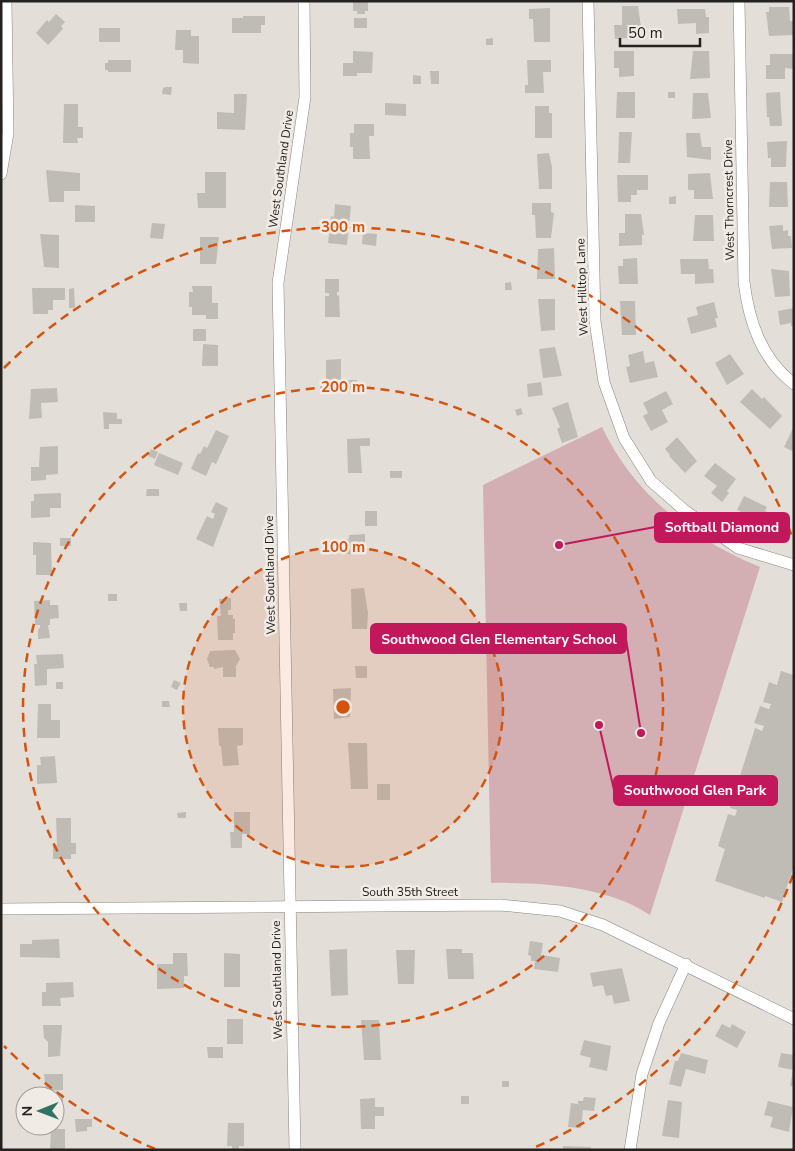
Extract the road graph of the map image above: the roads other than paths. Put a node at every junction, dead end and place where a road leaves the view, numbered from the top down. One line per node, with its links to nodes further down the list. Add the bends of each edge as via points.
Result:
1 (6, 1): 5 (street, via 8,133)
2 (304, 1): 8 (street, West Southland Drive, via 305,97 278,283)
3 (588, 1): 7 (street, West Hilltop Lane, via 595,321 604,382 624,438 651,481 684,510 738,548)
4 (740, 1): 6 (street, West Thorncrest Drive, via 747,308 763,348 776,368)
5 (1, 174)
6 (794, 384)
7 (794, 565)
8 (290, 906): 9 (street, South 35th Street, via 264,909); 10 (street, South 35th Street, via 500,905 560,911 603,925); 12 (street, West Southland Drive)
9 (1, 909)
10 (686, 964): 11 (street, South 35th Street); 13 (street, via 659,1023 642,1074)
11 (794, 1019)
12 (295, 1150)
13 (630, 1150)

